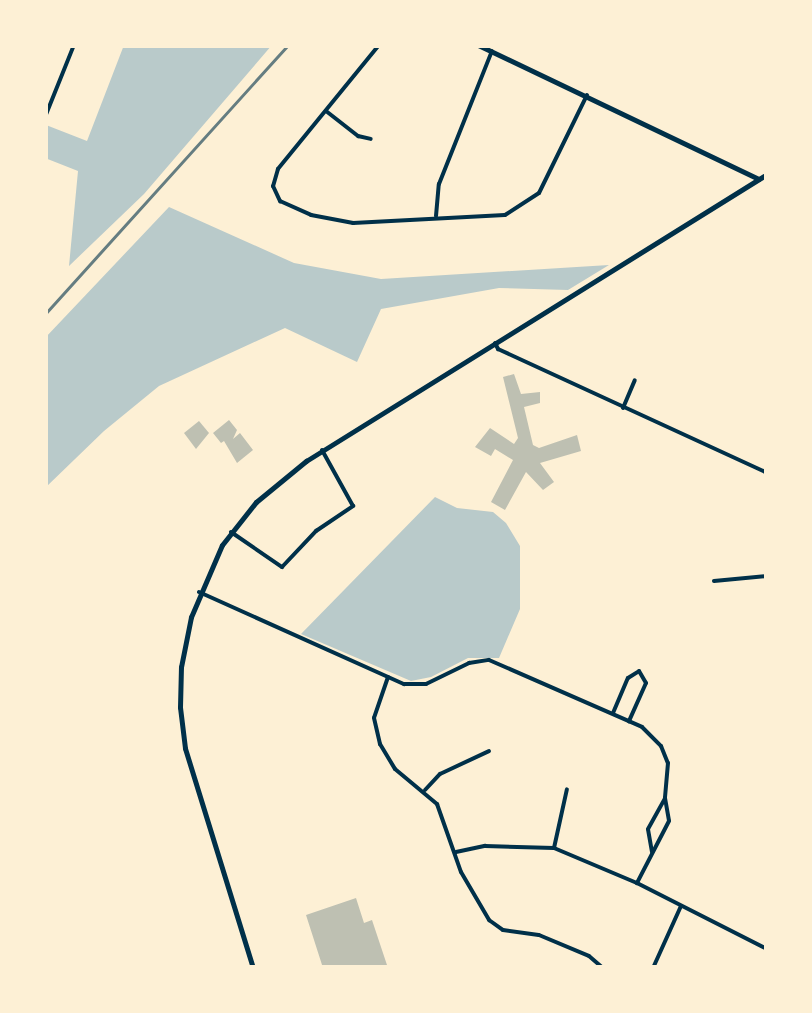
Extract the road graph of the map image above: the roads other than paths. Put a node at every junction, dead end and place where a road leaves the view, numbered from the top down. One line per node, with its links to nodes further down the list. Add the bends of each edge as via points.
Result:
1 (74, 45): 7 (street)
2 (380, 45): 6 (street)
3 (478, 45): 4 (main road)
4 (492, 52): 5 (main road); 11 (street, via 440,184)
5 (587, 96): 10 (main road); 11 (street, via 533,200 505,215)
6 (326, 111): 8 (street); 11 (street, via 278,169 274,192 294,209 338,221)
7 (45, 118)
8 (371, 139)
9 (767, 174): 10 (main road)
10 (759, 179): 12 (main road)
11 (436, 218)
12 (494, 343): 14 (street); 15 (main road)
13 (635, 380): 14 (street)
14 (623, 408): 16 (street)
15 (322, 450): 17 (main road, via 275,483); 17 (street, via 353,506 316,531 282,567)
16 (767, 473)
17 (232, 532): 20 (main road)
18 (767, 576): 19 (street)
19 (714, 580)
20 (199, 592): 21 (street); 34 (main road, via 181,666 182,724)
21 (388, 677): 22 (street, via 421,685 489,660); 26 (street, via 374,718 380,744 395,769)
22 (613, 713): 23 (street); 23 (street, via 630,674 640,672 646,683)
23 (629, 721): 27 (street, via 661,746 668,763)
24 (489, 751): 26 (street, via 440,774)
25 (567, 789): 28 (street)
26 (425, 790): 30 (street, via 442,813)
27 (665, 798): 29 (street, via 648,829); 29 (street, via 667,831)
28 (554, 848): 30 (street, via 485,846); 31 (street)
29 (652, 852): 31 (street)
30 (454, 853): 35 (street, via 496,926 539,935)
31 (637, 883): 32 (street)
32 (681, 906): 33 (street); 36 (street)
33 (767, 949)
34 (253, 968)
35 (603, 968)
36 (653, 968)

